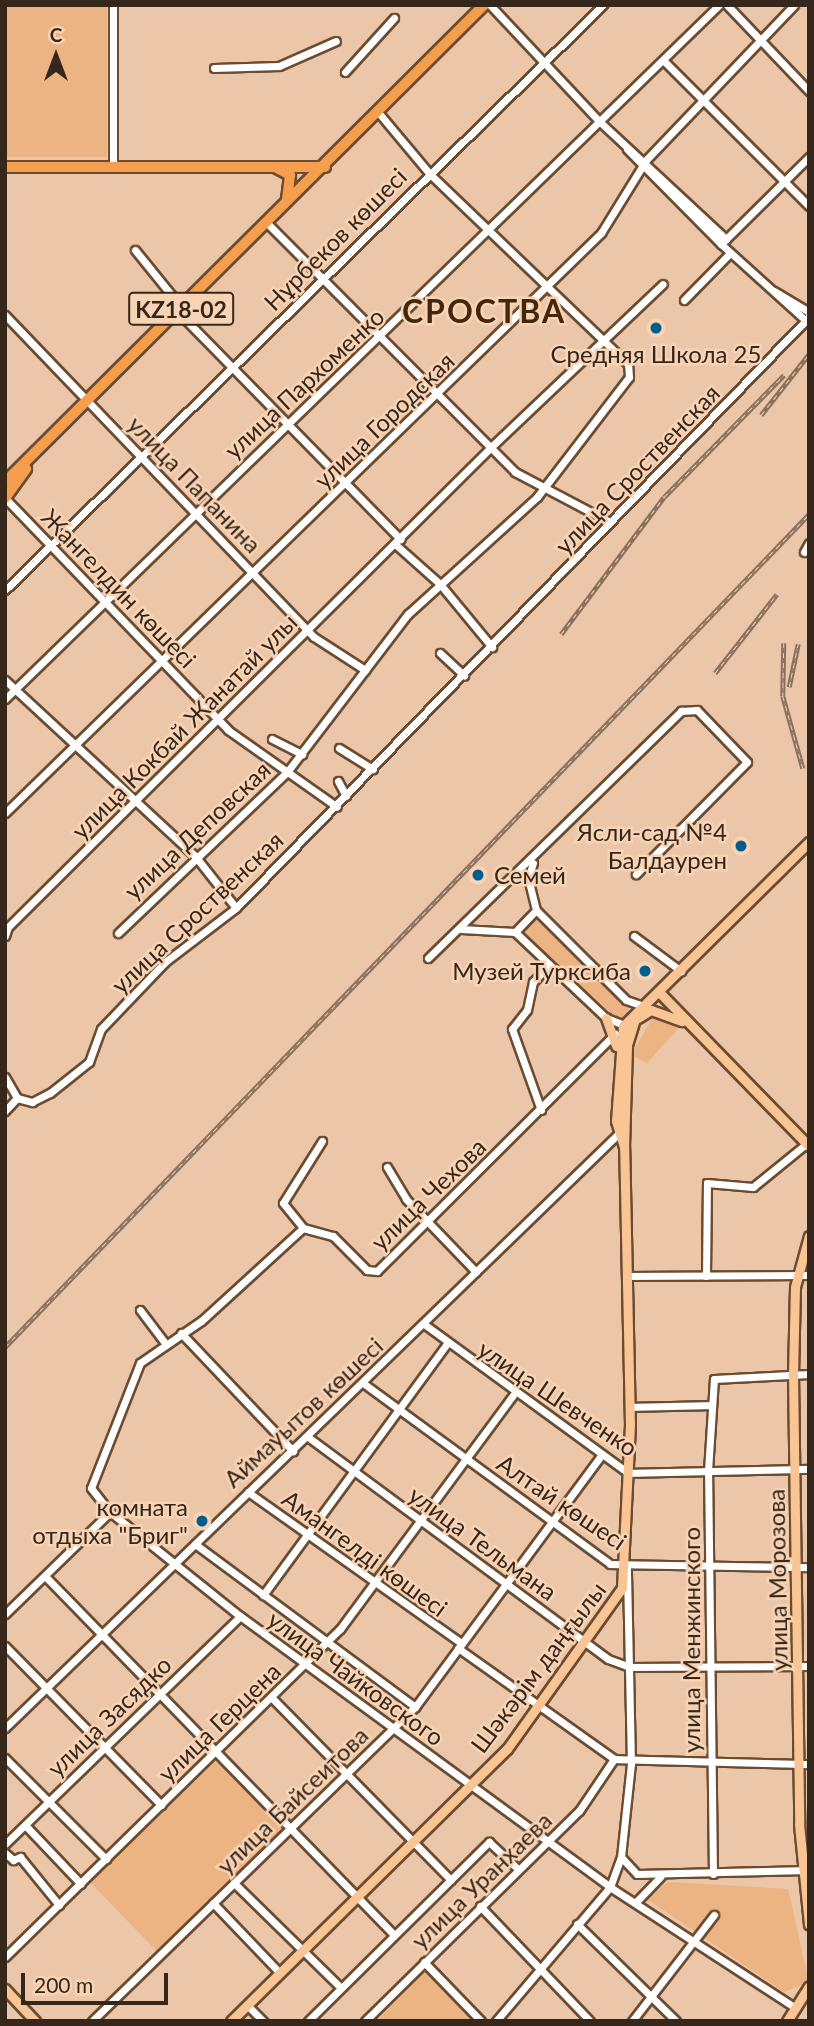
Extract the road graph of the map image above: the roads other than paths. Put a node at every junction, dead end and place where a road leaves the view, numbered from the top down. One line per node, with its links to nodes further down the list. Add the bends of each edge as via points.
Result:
1 (113, 5): 22 (street)
2 (490, 5): 12 (street)
3 (603, 5): 12 (street, Нұрбеков көшесі)
4 (719, 5): 11 (street, улица Пархоменко)
5 (727, 5): 10 (street)
6 (794, 5): 10 (street, улица Городская)
7 (477, 6): 17 (highway, KZ18-02)
8 (394, 18): 14 (street)
9 (337, 41): 13 (street, via 279,66)
10 (761, 43): 15 (street); 16 (street, улица Городская)
11 (663, 60): 16 (street); 18 (street, улица Пархоменко)
12 (544, 65): 18 (street); 27 (street, Нұрбеков көшесі)
13 (214, 68)
14 (345, 72)
15 (809, 91)
16 (704, 105): 21 (street, улица Городская); 28 (street)
17 (379, 112): 19 (highway, KZ18-02); 27 (street)
18 (600, 122): 21 (street); 31 (street, улица Пархоменко)
19 (348, 144): 24 (highway, via 327,160); 26 (highway, KZ18-02)
20 (809, 157): 28 (street)
21 (644, 162): 32 (street); 37 (street, улица Городская, via 616,216)
22 (113, 166): 23 (highway); 25 (highway)
23 (260, 166): 24 (highway); 30 (highway, via 290,175 288,200)
24 (304, 166): 26 (highway)
25 (5, 167)
26 (325, 167): 30 (highway, KZ18-02)
27 (429, 173): 31 (street); 35 (street, Нұрбеков көшесі)
28 (786, 184): 29 (street); 32 (street)
29 (809, 206)
30 (272, 221): 35 (street); 39 (highway, KZ18-02)
31 (492, 230): 37 (street); 42 (street, улица Пархоменко)
32 (724, 242): 34 (street)
33 (135, 250): 39 (street)
34 (730, 253): 38 (street); 41 (street)
35 (325, 279): 42 (street); 44 (street, Нұрбеков көшесі)
36 (663, 285): 43 (street, улица Кокбай Жанатай улы)
37 (545, 287): 43 (street); 45 (street, улица Городская)
38 (684, 300)
39 (180, 310): 44 (street); 46 (highway, KZ18-02)
40 (5, 315): 46 (street, улица Папанина)
41 (808, 316): 56 (street, улица Сроственская)
42 (381, 336): 45 (street); 47 (street, улица Пархоменко)
43 (599, 341): 48 (street, улица Кокбай Жанатай улы); 52 (street, улица Деповская, via 628,363 629,377)
44 (231, 368): 47 (street); 50 (street, Нұрбеков көшесі)
45 (440, 395): 48 (street); 53 (street, улица Городская)
46 (89, 400): 49 (highway, KZ18-02); 50 (street, улица Папанина)
47 (288, 426): 53 (street); 55 (street, улица Пархоменко)
48 (490, 448): 52 (street, via 515,472); 57 (street, улица Кокбай Жанатай улы)
49 (38, 453): 51 (highway, KZ18-02); 54 (highway, KZ18-02)
50 (140, 457): 55 (street, улица Папанина); 59 (street, Нұрбеков көшесі)
51 (5, 482)
52 (543, 483): 56 (street); 62 (street, улица Деповская, via 537,496)
53 (343, 484): 57 (street); 61 (street, улица Городская)
54 (5, 498): 59 (street, Жангелдин көшесі)
55 (196, 514): 61 (street, улица Папанина); 64 (street, улица Пархоменко)
56 (610, 522): 66 (street, улица Сроственская)
57 (397, 542): 62 (street); 65 (street, улица Кокбай Жанатай улы)
58 (809, 543): 60 (street)
59 (53, 546): 63 (street, Нұрбеков көшесі); 64 (street, Жангелдин көшесі)
60 (804, 552)
61 (254, 571): 65 (street, улица Папанина); 68 (street, улица Городская)
62 (440, 584): 66 (street); 69 (street, улица Деповская)
63 (5, 590)
64 (105, 603): 68 (street, Жангелдин көшесі); 72 (street, улица Пархоменко)
65 (310, 629): 69 (street, улица Папанина, via 335,654); 74 (street, улица Кокбай Жанатай улы)
66 (492, 647): 70 (street, улица Сроственская)
67 (440, 653): 70 (street)
68 (163, 663): 74 (street, Жангелдин көшесі); 77 (street, улица Городская)
69 (365, 670): 78 (street, улица Деповская)
70 (464, 675): 79 (street, улица Сроственская)
71 (5, 680): 72 (street)
72 (15, 689): 73 (street, улица Пархоменко); 77 (street)
73 (5, 699)
74 (220, 719): 80 (street, Жангелдин көшесі); 83 (street, улица Кокбай Жанатай улы)
75 (272, 739): 78 (street, улица Деповская)
76 (339, 748): 79 (street)
77 (73, 749): 83 (street); 85 (street, улица Городская)
78 (302, 754): 80 (street, улица Деповская)
79 (373, 769): 82 (street, улица Сроственская)
80 (287, 772): 84 (street, Жангелдин көшесі); 87 (street, улица Деповская)
81 (338, 782): 82 (street)
82 (346, 796): 84 (street, улица Сроственская)
83 (132, 804): 87 (street); 92 (street, улица Кокбай Жанатай улы)
84 (337, 807): 90 (street, улица Сроственская)
85 (5, 813)
86 (809, 842): 100 (main road, улица Чехова)
87 (195, 856): 90 (street); 95 (street, улица Деповская)
88 (537, 856): 89 (street, via 681,710 697,710 747,762); 91 (street, via 528,878); 93 (street)
89 (636, 874)
90 (236, 908): 111 (street, улица Сроственская, via 164,962 101,1029 98,1050 72,1078 32,1102)
91 (536, 910): 94 (street); 102 (street)
92 (6, 925): 96 (street, улица Кокбай Жанатай улы)
93 (460, 929): 94 (street); 98 (street)
94 (515, 932): 99 (street)
95 (118, 933)
96 (5, 936)
97 (634, 936): 100 (street)
98 (428, 958)
99 (549, 965): 104 (street); 112 (street, via 533,982 527,1010 512,1028)
100 (681, 971): 101 (main road, улица Чехова)
101 (659, 992): 103 (main road, улица Чехова); 106 (main road)
102 (626, 1000): 103 (street); 105 (street)
103 (643, 1006): 105 (main road, улица Чехова)
104 (606, 1018): 107 (street); 108 (main road)
105 (635, 1019): 106 (main road, via 651,1010); 107 (main road, улица Чехова); 114 (main road, Шәкәрім даңғылы, via 627,1045)
106 (688, 1025): 117 (main road)
107 (623, 1026): 108 (street, улица Чехова); 109 (main road)
108 (614, 1036): 109 (main road); 112 (street, улица Чехова)
109 (618, 1055): 115 (main road)
110 (5, 1077): 111 (street)
111 (17, 1098): 113 (street)
112 (541, 1110): 120 (street, улица Чехова)
113 (5, 1111)
114 (627, 1124): 115 (street, Аймауытов көшесі); 118 (main road, Шәкәрім даңғылы)
115 (617, 1135): 118 (main road, Шәкәрім даңғылы); 123 (street, Аймауытов көшесі)
116 (322, 1141): 121 (street, via 283,1196)
117 (807, 1145): 126 (street, via 753,1187 707,1183)
118 (624, 1147): 125 (main road, Шәкәрім даңғылы)
119 (387, 1167): 120 (street)
120 (427, 1222): 121 (street, улица Чехова, via 371,1272 333,1236); 123 (street)
121 (303, 1228): 130 (street)
122 (809, 1236): 127 (main road, улица Морозова)
123 (476, 1272): 129 (street, Аймауытов көшесі)
124 (809, 1275): 127 (street)
125 (626, 1276): 126 (street); 138 (main road, Шәкәрім даңғылы)
126 (706, 1276): 127 (street)
127 (797, 1276): 133 (main road, улица Морозова)
128 (140, 1310): 131 (street)
129 (424, 1324): 132 (street, улица Шевченко); 135 (street, Аймауытов көшесі)
130 (181, 1333): 131 (street); 141 (street)
131 (165, 1343): 150 (street, via 141,1363 90,1479)
132 (446, 1345): 136 (street, улица Шевченко); 139 (street)
133 (793, 1374): 134 (street); 137 (street, улица Менжинского, via 714,1379); 145 (main road, улица Морозова)
134 (809, 1374)
135 (363, 1383): 139 (street, Алтай көшесі); 140 (street, Аймауытов көшесі)
136 (513, 1395): 142 (street, улица Шевченко); 143 (street, улица Герцена)
137 (712, 1405): 138 (street); 147 (street, улица Менжинского)
138 (629, 1406): 148 (main road, Шәкәрім даңғылы)
139 (399, 1409): 143 (street, Алтай көшесі); 146 (street)
140 (308, 1437): 141 (street, Аймауытов көшесі); 146 (street, улица Тельмана)
141 (293, 1451): 149 (street, Аймауытов көшесі)
142 (601, 1456): 148 (street, улица Шевченко); 152 (street, улица Байсеитова)
143 (465, 1458): 151 (street, улица Герцена); 152 (street, Алтай көшесі)
144 (809, 1469): 145 (street, улица Шевченко)
145 (794, 1470): 147 (street, улица Шевченко); 158 (main road, улица Морозова)
146 (353, 1471): 151 (street, улица Тельмана); 153 (street)
147 (708, 1471): 148 (street, улица Шевченко); 157 (street, улица Менжинского)
148 (628, 1473): 159 (main road, Шәкәрім даңғылы)
149 (248, 1492): 153 (street, Амангелді көшесі); 154 (street, Аймауытов көшесі)
150 (110, 1512): 155 (street, улица Чайковского); 160 (street)
151 (420, 1520): 161 (street, улица Тельмана); 162 (street, улица Герцена)
152 (552, 1522): 159 (street, Алтай көшесі, via 610,1564); 161 (street, улица Байсеитова)
153 (306, 1535): 162 (street, Амангелді көшесі); 163 (street)
154 (195, 1544): 155 (street, Аймауытов көшесі); 163 (street)
155 (173, 1565): 165 (street, улица Чайковского); 166 (street, Аймауытов көшесі)
156 (809, 1567): 158 (street, Алтай көшесі)
157 (709, 1568): 158 (street, Алтай көшесі); 159 (street, Алтай көшесі); 175 (street, улица Менжинского)
158 (796, 1568): 172 (main road, улица Морозова)
159 (627, 1569): 167 (main road, Шәкәрім даңғылы, via 622,1587); 174 (street)
160 (46, 1577): 164 (street); 166 (street)
161 (506, 1582): 167 (street, улица Тельмана); 170 (street, улица Байсеитова)
162 (372, 1584): 168 (street, улица Герцена); 170 (street, Амангелді көшесі)
163 (263, 1595): 168 (street)
164 (5, 1614)
165 (240, 1616): 171 (street, улица Чайковского); 177 (street, улица Засядко)
166 (102, 1635): 176 (street, Аймауытов көшесі); 177 (street)
167 (582, 1640): 174 (street, улица Тельмана); 179 (main road, Шәкәрім даңғылы)
168 (327, 1642): 171 (street, улица Герцена); 180 (street)
169 (5, 1646): 176 (street)
170 (460, 1646): 179 (street, Амангелді көшесі); 180 (street, улица Байсеитова)
171 (306, 1664): 178 (street, улица Герцена); 182 (street, улица Чайковского)
172 (798, 1666): 173 (street, улица Тельмана); 175 (street, улица Тельмана); 190 (main road, улица Морозова)
173 (809, 1666)
174 (630, 1667): 175 (street, улица Тельмана); 187 (street)
175 (711, 1667): 189 (street, улица Менжинского)
176 (46, 1690): 181 (street, Аймауытов көшесі); 183 (street)
177 (158, 1694): 183 (street, улица Засядко); 184 (street)
178 (272, 1698): 184 (street, улица Герцена); 191 (street)
179 (538, 1702): 186 (street, Амангелді көшесі); 192 (main road, Шәкәрім даңғылы, via 507,1749)
180 (415, 1707): 182 (street, улица Байсеитова)
181 (5, 1728)
182 (393, 1729): 191 (street, улица Байсеитова); 192 (street, улица Чайковского)
183 (102, 1749): 193 (street, улица Засядко); 194 (street)
184 (215, 1754): 194 (street, улица Герцена); 197 (street)
185 (5, 1758): 193 (street)
186 (614, 1759): 187 (street, Амангелді көшесі); 199 (street, улица Уранхаева, via 579,1811)
187 (631, 1764): 189 (street, Амангелді көшесі); 202 (street)
188 (809, 1764): 190 (street, Амангелді көшесі)
189 (711, 1765): 190 (street, Амангелді көшесі); 206 (street, улица Менжинского)
190 (798, 1765): 195 (main road, улица Морозова)
191 (346, 1775): 197 (street, улица Байсеитова); 198 (street)
192 (471, 1786): 198 (main road, Шәкәрім даңғылы); 199 (street, улица Чайковского)
193 (49, 1800): 196 (street, улица Засядко); 203 (street)
194 (161, 1805): 203 (street, улица Герцена)
195 (804, 1824): 205 (main road, улица Морозова)
196 (25, 1825): 200 (street, улица Засядко); 210 (street)
197 (289, 1831): 209 (street, улица Байсеитова); 212 (street)
198 (414, 1842): 208 (street); 212 (main road, Шәкәрім даңғылы)
199 (547, 1842): 204 (street, улица Уранхаева); 211 (street, улица Чайковского)
200 (5, 1844)
201 (5, 1853): 215 (street, via 20,1857)
202 (621, 1857): 207 (street, via 637,1874); 211 (street)
203 (106, 1859): 210 (street, улица Герцена)
204 (518, 1869): 208 (street, via 489,1842); 216 (street, улица Уранхаева)
205 (805, 1870): 206 (street); 218 (main road, улица Морозова)
206 (713, 1874): 207 (street)
207 (661, 1875): 214 (street)
208 (452, 1880): 221 (street)
209 (233, 1883): 213 (street, улица Байсеитова); 223 (street)
210 (81, 1884): 215 (street, улица Герцена)
211 (610, 1887): 214 (street, улица Чайковского); 219 (street)
212 (357, 1896): 221 (street); 223 (main road, Шәкәрім даңғылы)
213 (213, 1903): 227 (street); 236 (street, улица Байсеитова)
214 (635, 1903): 222 (street, улица Чайковского)
215 (59, 1905): 224 (street, улица Герцена)
216 (480, 1906): 225 (street, улица Уранхаева); 226 (street)
217 (714, 1915): 222 (street)
218 (808, 1917): 220 (main road, улица Морозова)
219 (578, 1924): 226 (street); 231 (street)
220 (809, 1925)
221 (393, 1934): 228 (street)
222 (694, 1942): 231 (street); 233 (street, улица Чайковского)
223 (302, 1950): 227 (main road, Шәкәрім даңғылы); 228 (street)
224 (5, 1957)
225 (424, 1962): 234 (street, улица Уранхаева); 241 (street)
226 (541, 1968): 242 (street); 243 (street)
227 (280, 1973): 232 (main road, Шәкәрім даңғылы)
228 (338, 1985): 239 (street)
229 (809, 1986): 233 (main road)
230 (5, 1989): 235 (main road)
231 (654, 1997): 244 (street); 245 (street)
232 (247, 2005): 237 (main road, Шәкәрім даңғылы); 238 (street)
233 (800, 2005): 246 (main road)
234 (374, 2018): 240 (street, улица Уранхаева)
235 (35, 2021)
236 (92, 2021)
237 (231, 2021)
238 (263, 2021)
239 (309, 2021)
240 (365, 2021)
241 (481, 2021)
242 (496, 2021)
243 (590, 2021)
244 (632, 2021)
245 (676, 2021)
246 (787, 2021)

